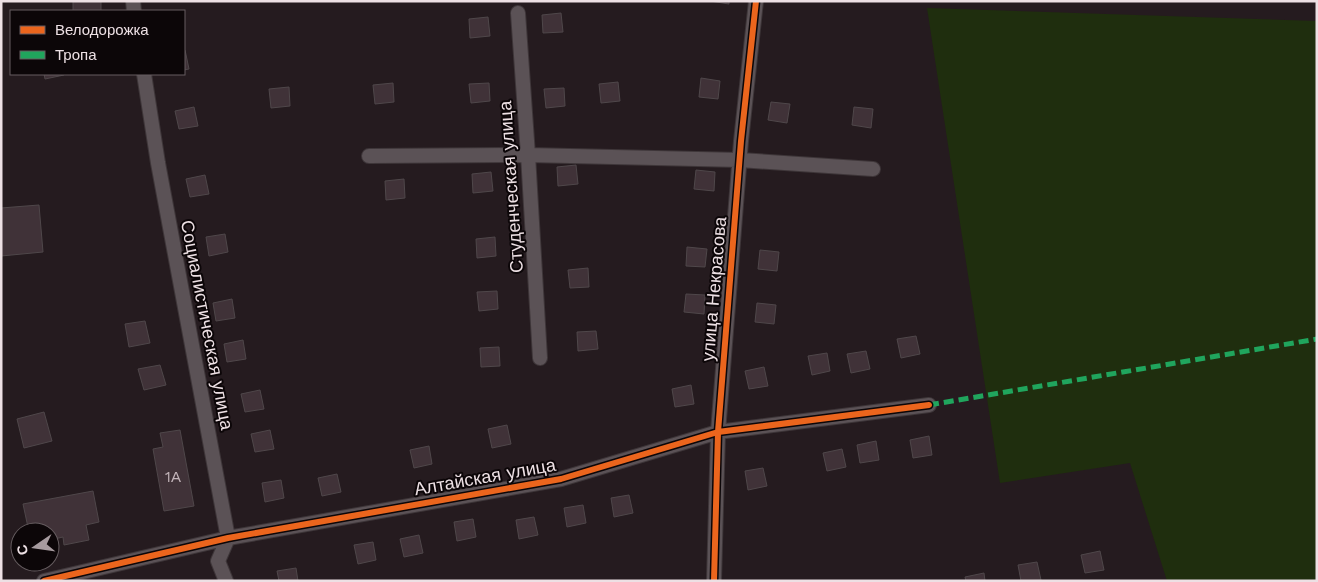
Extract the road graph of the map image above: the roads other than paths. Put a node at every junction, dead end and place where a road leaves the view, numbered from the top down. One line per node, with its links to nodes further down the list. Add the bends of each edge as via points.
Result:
1 (756, 1): 6 (street, улица Некрасова)
2 (518, 13): 4 (street, Студенческая улица)
3 (144, 75): 11 (street, Социалистическая улица)
4 (528, 154): 5 (street); 6 (street); 8 (street, Студенческая улица)
5 (369, 156)
6 (740, 160): 7 (street); 10 (street, улица Некрасова)
7 (873, 169)
8 (540, 358)
9 (929, 405): 10 (street, Алтайская улица)
10 (718, 432): 11 (street, Алтайская улица, via 561,480); 14 (street, улица Некрасова)
11 (228, 538): 12 (street, Алтайская улица); 13 (street, via 218,561)
12 (44, 581)
13 (226, 581)
14 (714, 581)

